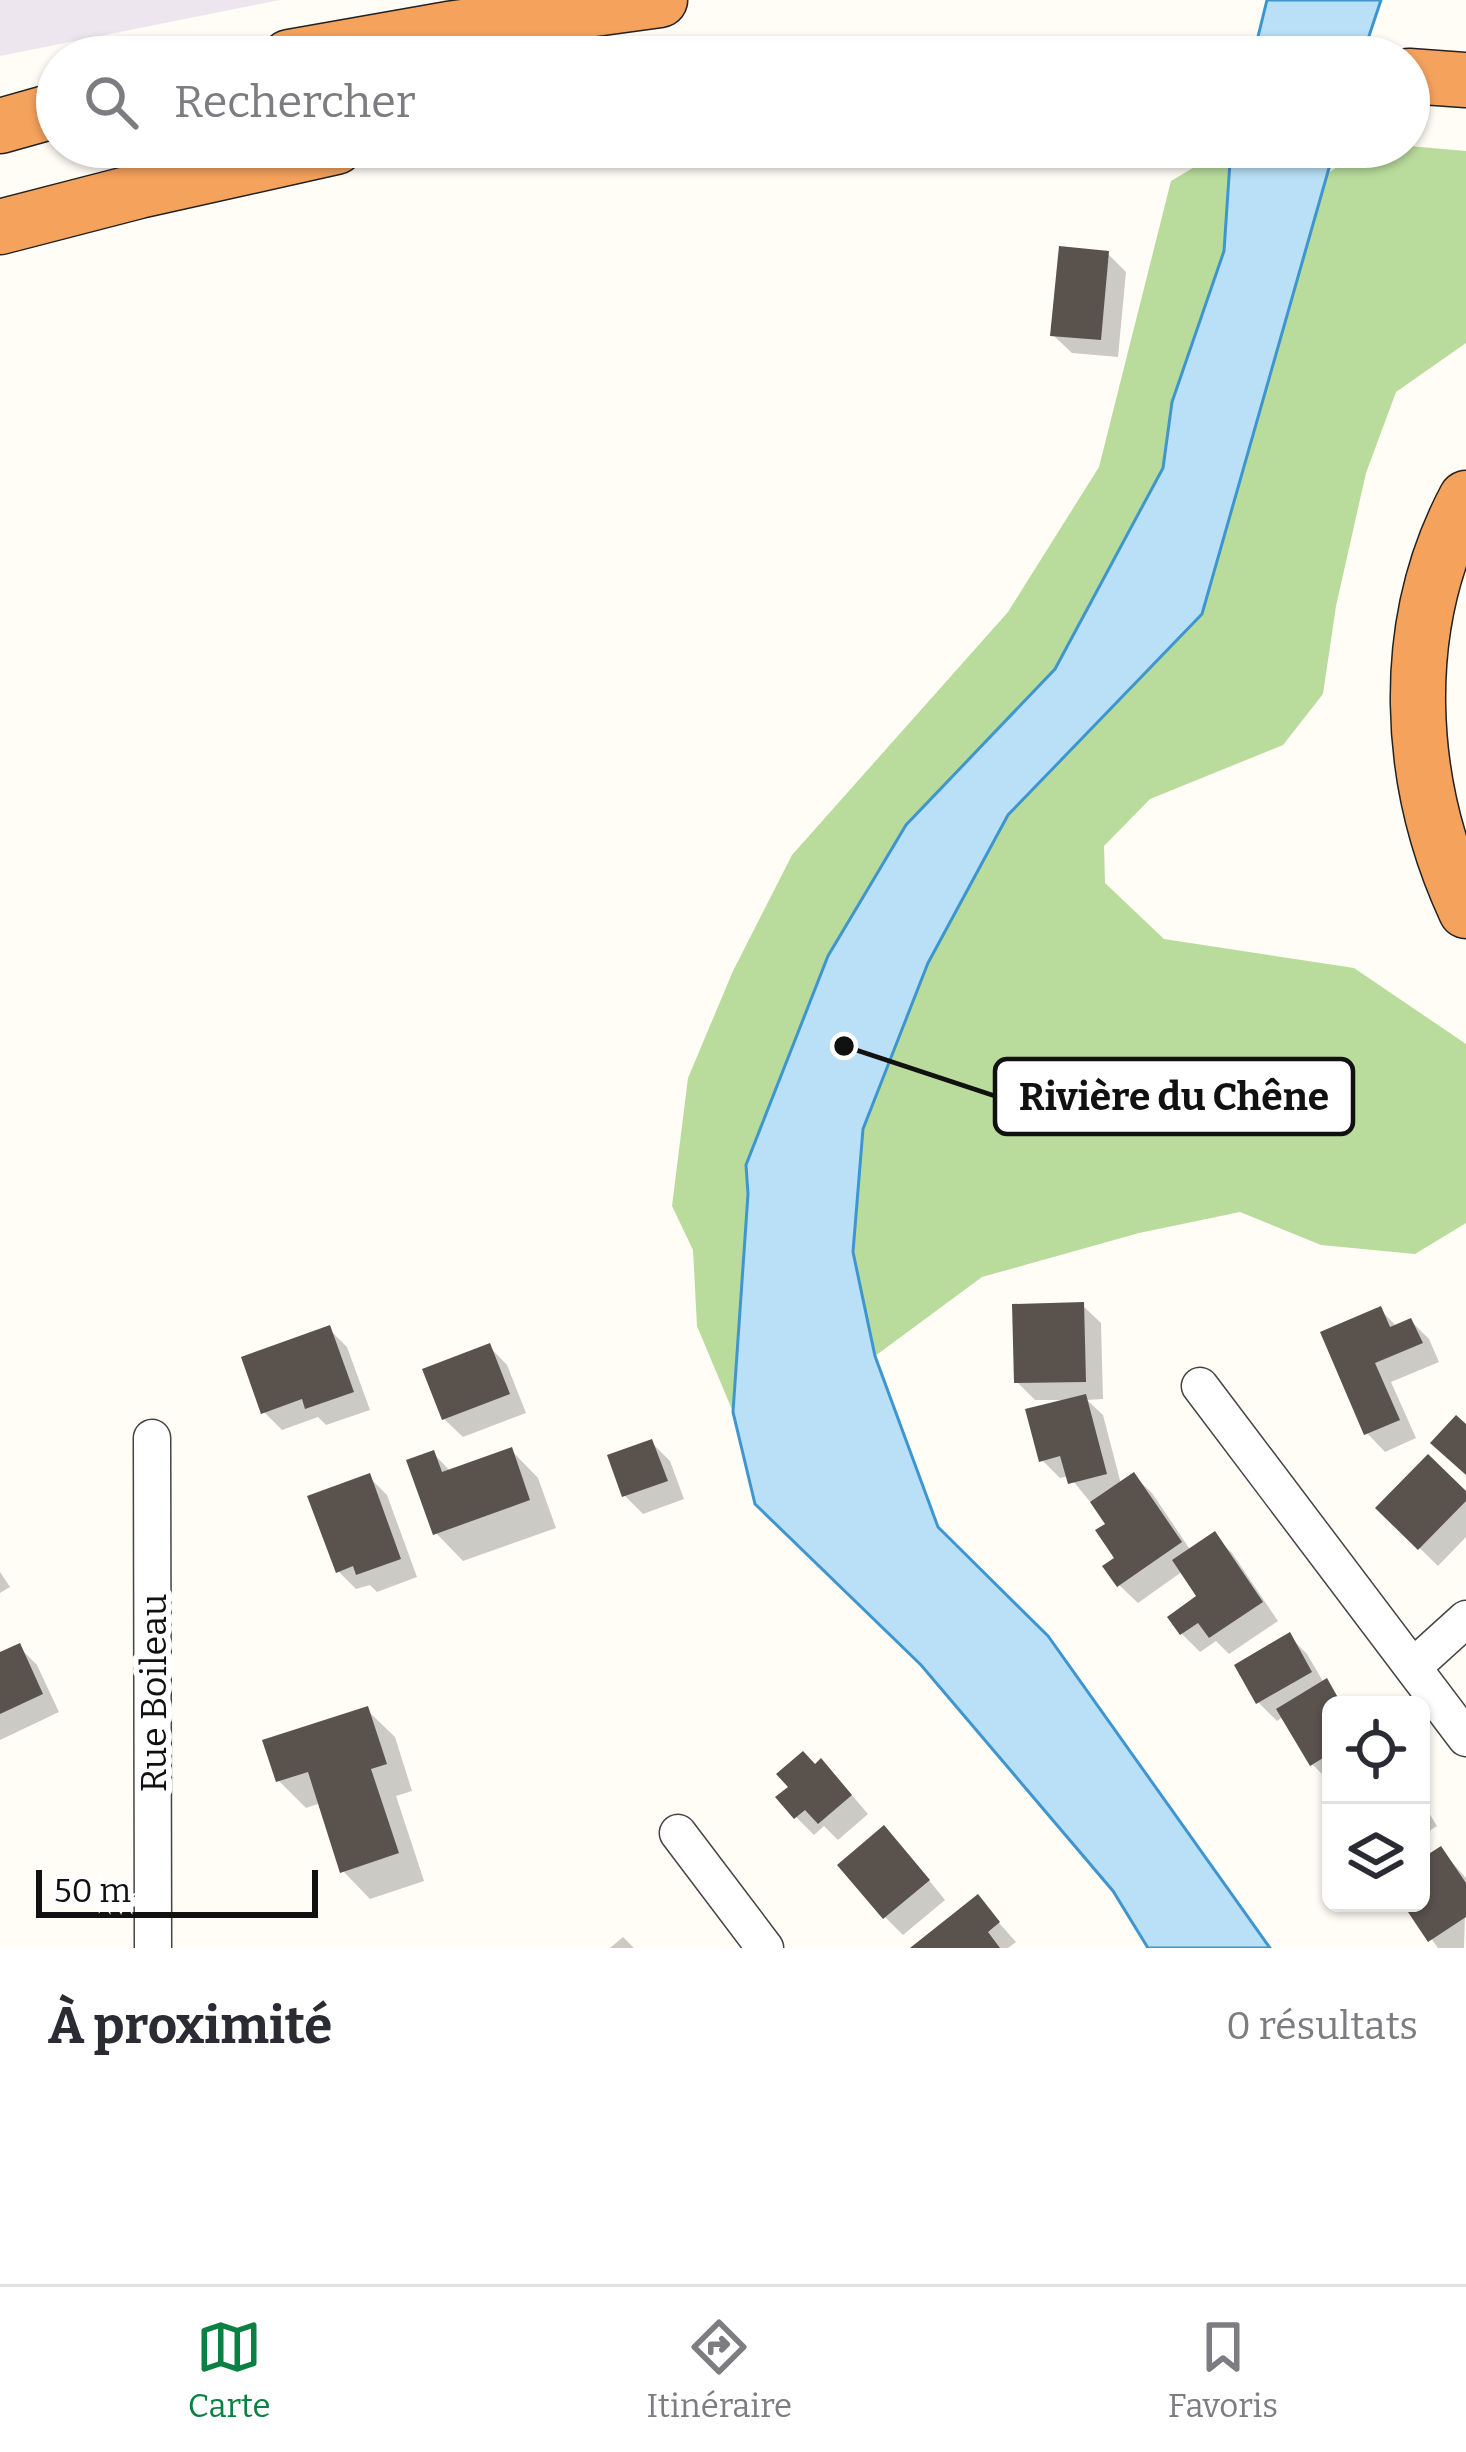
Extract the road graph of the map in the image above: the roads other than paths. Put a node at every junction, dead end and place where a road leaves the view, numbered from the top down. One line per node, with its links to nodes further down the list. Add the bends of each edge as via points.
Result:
1 (660, 0): 2 (highway)
2 (404, 36)
3 (1430, 77): 4 (highway)
4 (1466, 80)
5 (36, 116): 6 (highway)
6 (0, 126)
7 (240, 168): 8 (highway)
8 (0, 227)
9 (1466, 498): 10 (highway, via 1426,616 1418,719 1436,831)
10 (1466, 911)
11 (1200, 1386): 14 (street)
12 (152, 1438): 17 (street, Rue Boileau)
13 (1466, 1619): 14 (street)
14 (1413, 1667): 15 (street)
15 (1466, 1738)
16 (678, 1833): 18 (street)
17 (153, 1948)
18 (765, 1948)

